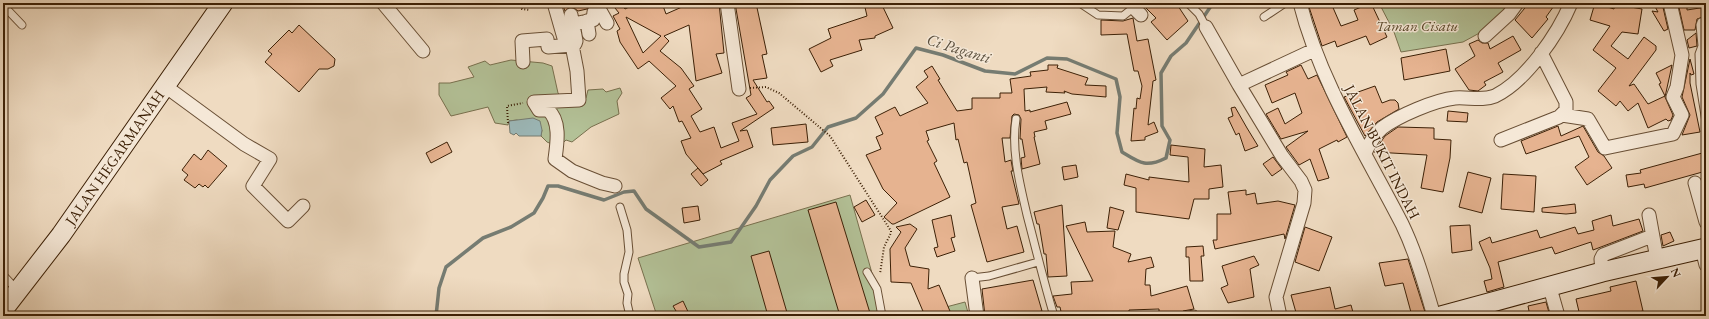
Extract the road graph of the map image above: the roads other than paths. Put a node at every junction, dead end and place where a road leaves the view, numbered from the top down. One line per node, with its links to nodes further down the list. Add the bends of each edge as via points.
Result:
1 (223, 3): 25 (street, JALAN HEGARMANAH)
2 (383, 3): 22 (street)
3 (554, 3): 20 (street)
4 (727, 3): 27 (street)
5 (1080, 3): 13 (lane, via 1098,15 1123,16)
6 (1188, 3): 18 (lane, via 1199,14)
7 (1285, 3): 14 (lane)
8 (1300, 3): 21 (street, JALAN BUKIT INDAH)
9 (1517, 3): 19 (street)
10 (1571, 3): 23 (street)
11 (1670, 3): 28 (street, via 1682,55 1673,97 1682,115 1674,134 1605,148 1588,119)
12 (3, 5): 17 (lane)
13 (1138, 9)
14 (1264, 17)
15 (1706, 21): 30 (lane, via 1700,25 1702,46 1699,54 1700,84)
16 (607, 23): 20 (street, via 598,8 588,27 572,20 576,41 575,44)
17 (22, 25)
18 (1206, 27): 26 (street)
19 (1485, 36)
20 (569, 45): 24 (street, via 548,47 547,39 521,35); 34 (street, via 577,71 579,100 534,102 538,110 548,110 553,114 557,136 555,159 572,171)
21 (1314, 50): 26 (street); 32 (street, JALAN BUKIT INDAH)
22 (423, 51)
23 (1542, 53): 28 (street, via 1566,102 1566,110); 32 (street, via 1531,68 1494,96 1455,98 1417,110 1382,128 1371,140)
24 (523, 62)
25 (165, 86): 35 (street, via 244,144 270,159 253,186 288,221); 48 (street, JALAN HEGARMANAH, via 61,234)
26 (1239, 86): 55 (street, via 1305,190 1304,203 1276,297)
27 (740, 89)
28 (1562, 115): 31 (street)
29 (1016, 119): 42 (lane, via 1014,145 1019,181)
30 (1706, 122)
31 (1501, 140)
32 (1365, 153): 56 (street, JALAN BUKIT INDAH, via 1409,240)
33 (1695, 183): 38 (street)
34 (615, 186)
35 (303, 206)
36 (620, 207): 50 (lane, via 627,230 629,252 624,282)
37 (1649, 215): 39 (street)
38 (1706, 222)
39 (1652, 236): 41 (street); 44 (street, via 1603,255)
40 (1705, 254): 41 (street)
41 (1658, 259): 44 (street)
42 (1038, 262): 46 (lane, via 989,276); 53 (lane)
43 (867, 272): 51 (lane, via 877,289)
44 (1602, 272): 47 (street)
45 (3, 275): 48 (lane)
46 (972, 278): 52 (street)
47 (1550, 288): 57 (street); 58 (street)
48 (8, 300)
49 (1194, 314): 54 (lane)
50 (630, 316)
51 (882, 316)
52 (977, 316)
53 (1054, 316)
54 (1184, 316)
55 (1280, 316)
56 (1434, 316)
57 (1441, 316)
58 (1558, 316)

